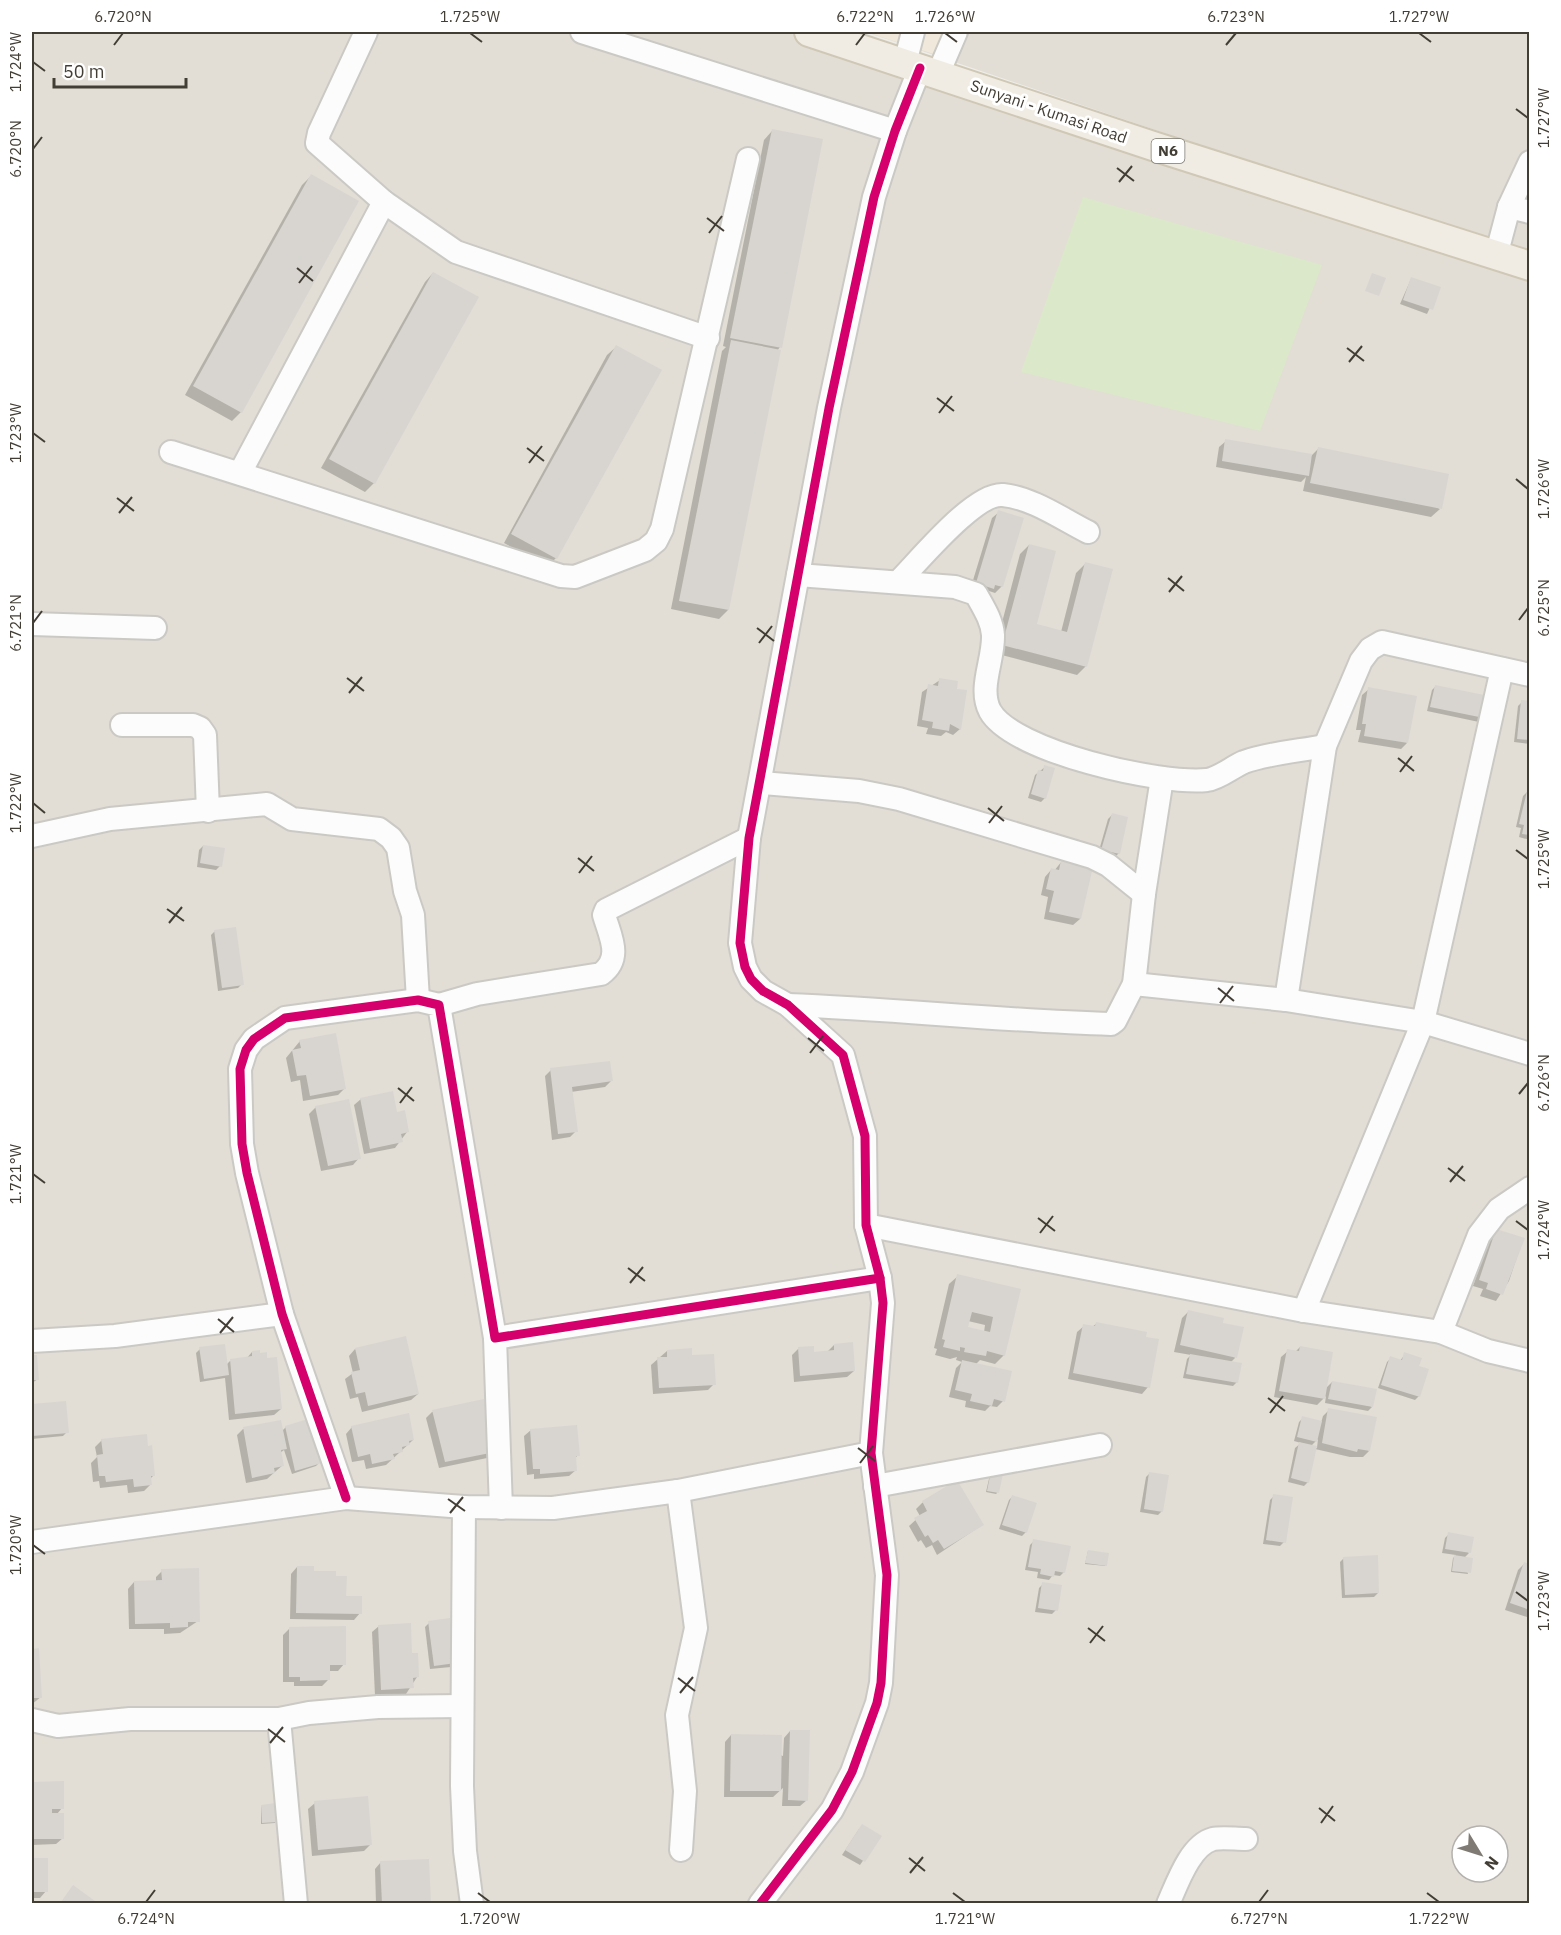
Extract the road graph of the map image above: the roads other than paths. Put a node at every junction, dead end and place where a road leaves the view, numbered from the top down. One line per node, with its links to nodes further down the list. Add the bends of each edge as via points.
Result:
1 (366, 32): 11 (street, via 317,143)
2 (582, 32): 8 (street)
3 (809, 32): 6 (main road, Sunyani - Kumasi Road / N6)
4 (913, 32): 7 (street)
5 (956, 32): 7 (street)
6 (839, 36): 7 (main road, Sunyani - Kumasi Road / N6)
7 (921, 68): 8 (street); 13 (main road, Sunyani - Kumasi Road / N6)
8 (895, 131): 19 (street, via 872,207)
9 (748, 159): 15 (street)
10 (1530, 162): 12 (street)
11 (384, 202): 15 (street, via 456,252); 17 (street)
12 (1519, 209): 13 (street)
13 (1496, 256): 14 (main road, Sunyani - Kumasi Road / N6)
14 (1530, 266)
15 (708, 338): 17 (street, via 656,541 645,550 575,577 561,576)
16 (171, 452): 17 (street)
17 (240, 473)
18 (1088, 532): 20 (street, via 1036,506 1002,495 971,507)
19 (798, 574): 20 (street); 28 (street)
20 (899, 581): 27 (street, via 955,587 976,594 990,619 993,635 985,693 997,721 1013,733 1075,758)
21 (32, 624): 22 (street)
22 (155, 628)
23 (1502, 669): 24 (street); 26 (street, via 1382,642 1361,661); 37 (street)
24 (1530, 675)
25 (122, 725): 29 (street, via 200,728 205,735)
26 (1325, 746): 27 (street, via 1247,761 1209,780); 34 (street)
27 (1161, 778): 32 (street)
28 (761, 783): 31 (street); 32 (street, via 859,791 899,799 1092,857 1108,864)
29 (208, 811): 30 (street, via 110,819); 35 (street, via 267,804 292,819 379,829 391,838 398,848)
30 (32, 836)
31 (749, 838): 35 (street, via 606,910 614,956 601,974); 36 (street, via 740,943 745,967 763,991)
32 (1144, 894): 33 (street)
33 (1134, 984): 34 (street); 36 (street, via 1119,1017 1111,1024)
34 (1286, 1000): 37 (street)
35 (428, 1002): 43 (street, via 285,1018 261,1032 246,1050 240,1069 242,1144); 45 (street)
36 (788, 1005): 40 (street, via 843,1055 865,1136)
37 (1423, 1022): 38 (street); 42 (street)
38 (1530, 1054)
39 (1530, 1188): 44 (street, via 1499,1209 1479,1235)
40 (866, 1225): 41 (street); 42 (street)
41 (880, 1278): 45 (street); 49 (street, via 883,1303)
42 (1304, 1311): 44 (street)
43 (282, 1314): 46 (street, via 115,1336); 52 (street)
44 (1441, 1332): 47 (street, via 1488,1351)
45 (495, 1338): 54 (street)
46 (32, 1341)
47 (1530, 1361)
48 (1100, 1444): 50 (street)
49 (871, 1453): 50 (street); 51 (street)
50 (875, 1486): 63 (street, via 887,1563 884,1648 877,1703 836,1804)
51 (678, 1491): 54 (street, via 553,1509); 60 (street, via 696,1628 677,1715 685,1791)
52 (346, 1498): 53 (street); 55 (street)
53 (464, 1507): 54 (street); 56 (street)
54 (501, 1508)
55 (32, 1542)
56 (462, 1706): 57 (street, via 378,1707); 62 (street, via 465,1851)
57 (279, 1719): 58 (street, via 130,1719 58,1726); 61 (street)
58 (32, 1720)
59 (1246, 1839): 64 (street, via 1214,1839 1201,1844)
60 (681, 1850)
61 (296, 1904)
62 (472, 1904)
63 (760, 1904)
64 (1168, 1904)

